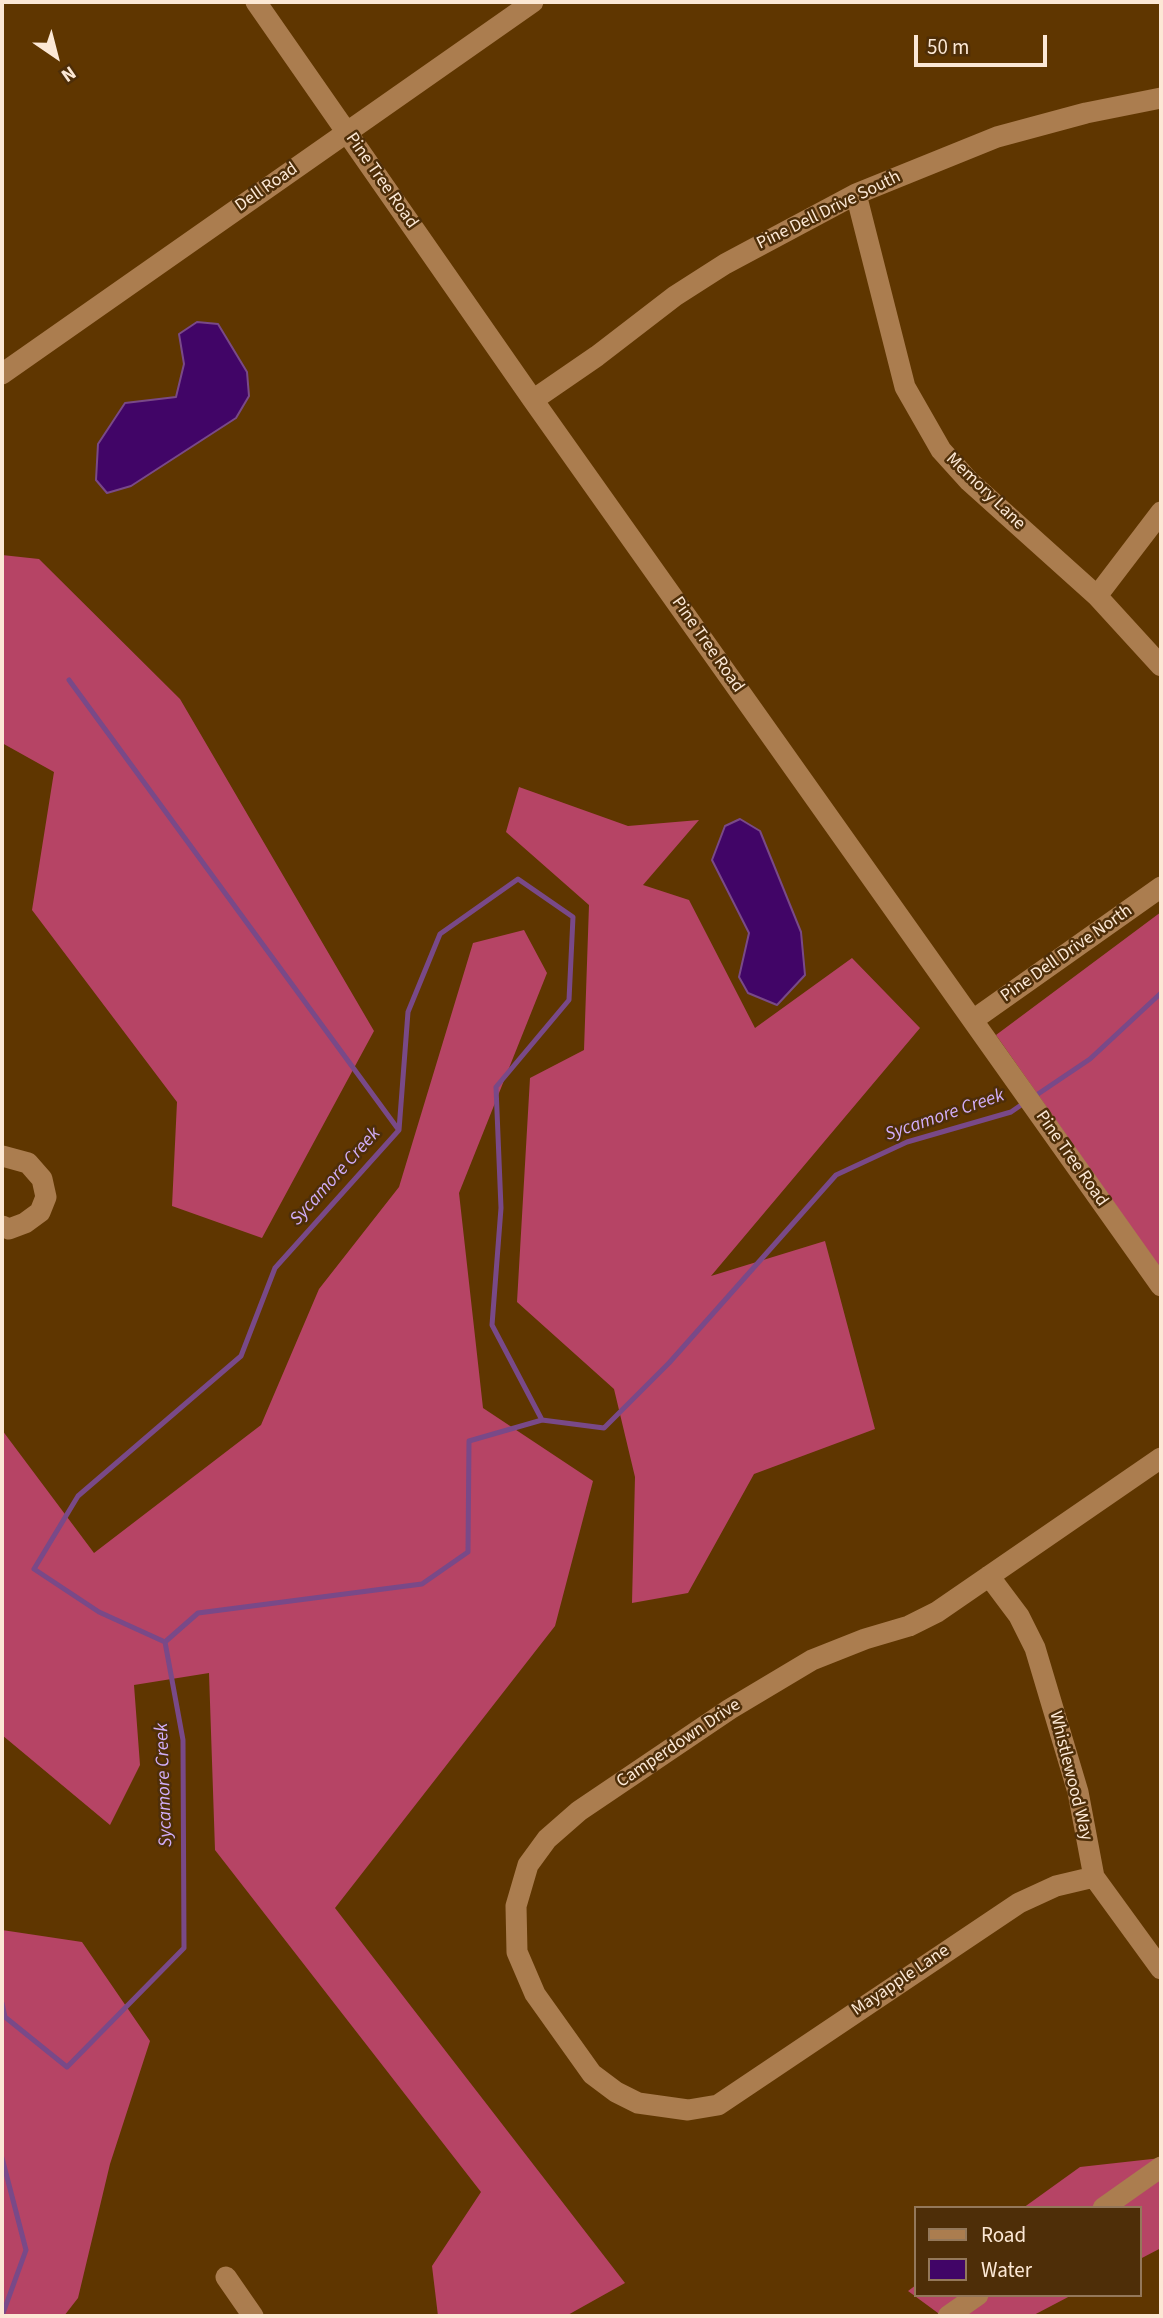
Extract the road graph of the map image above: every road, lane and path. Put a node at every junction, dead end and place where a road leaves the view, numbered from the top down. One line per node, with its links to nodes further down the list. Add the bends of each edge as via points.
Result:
1 (256, 2): 4 (street, Pine Tree Road)
2 (533, 2): 4 (street, Dell Road)
3 (1161, 98): 5 (street, Pine Dell Drive South, via 997,137)
4 (347, 132): 6 (street, Dell Road); 7 (street, Pine Tree Road)
5 (856, 194): 7 (street, Pine Dell Drive South, via 725,264); 9 (street, Memory Lane, via 905,387 922,420 969,481)
6 (2, 374)
7 (533, 400): 12 (street, Pine Tree Road)
8 (1161, 512): 9 (street)
9 (1097, 596): 10 (street, Memory Lane)
10 (1161, 666)
11 (1161, 887): 12 (street, Pine Dell Drive North)
12 (973, 1020): 15 (street, Pine Tree Road)
13 (2, 1156): 14 (street, via 28,1163 42,1179 46,1198 40,1212 25,1223 9,1229)
14 (2, 1226)
15 (1161, 1286)
16 (1161, 1458): 17 (street, Camperdown Drive)
17 (989, 1576): 18 (street, Whistlewood Way, via 1035,1648 1078,1792); 20 (street, Camperdown Drive, via 937,1612 812,1660 730,1709 579,1811 547,1839 528,1865 516,1906 517,1952 535,1994 592,2074 638,2103 688,2110)
18 (1094, 1877): 19 (street, Whistlewood Way); 20 (street, Mayapple Lane, via 1056,1886 1019,1903)
19 (1161, 1969)
20 (718, 2105)
21 (1161, 2167): 22 (street)
22 (1106, 2206)
23 (226, 2277): 25 (street)
24 (975, 2297): 26 (street)
25 (253, 2316)
26 (948, 2316)

